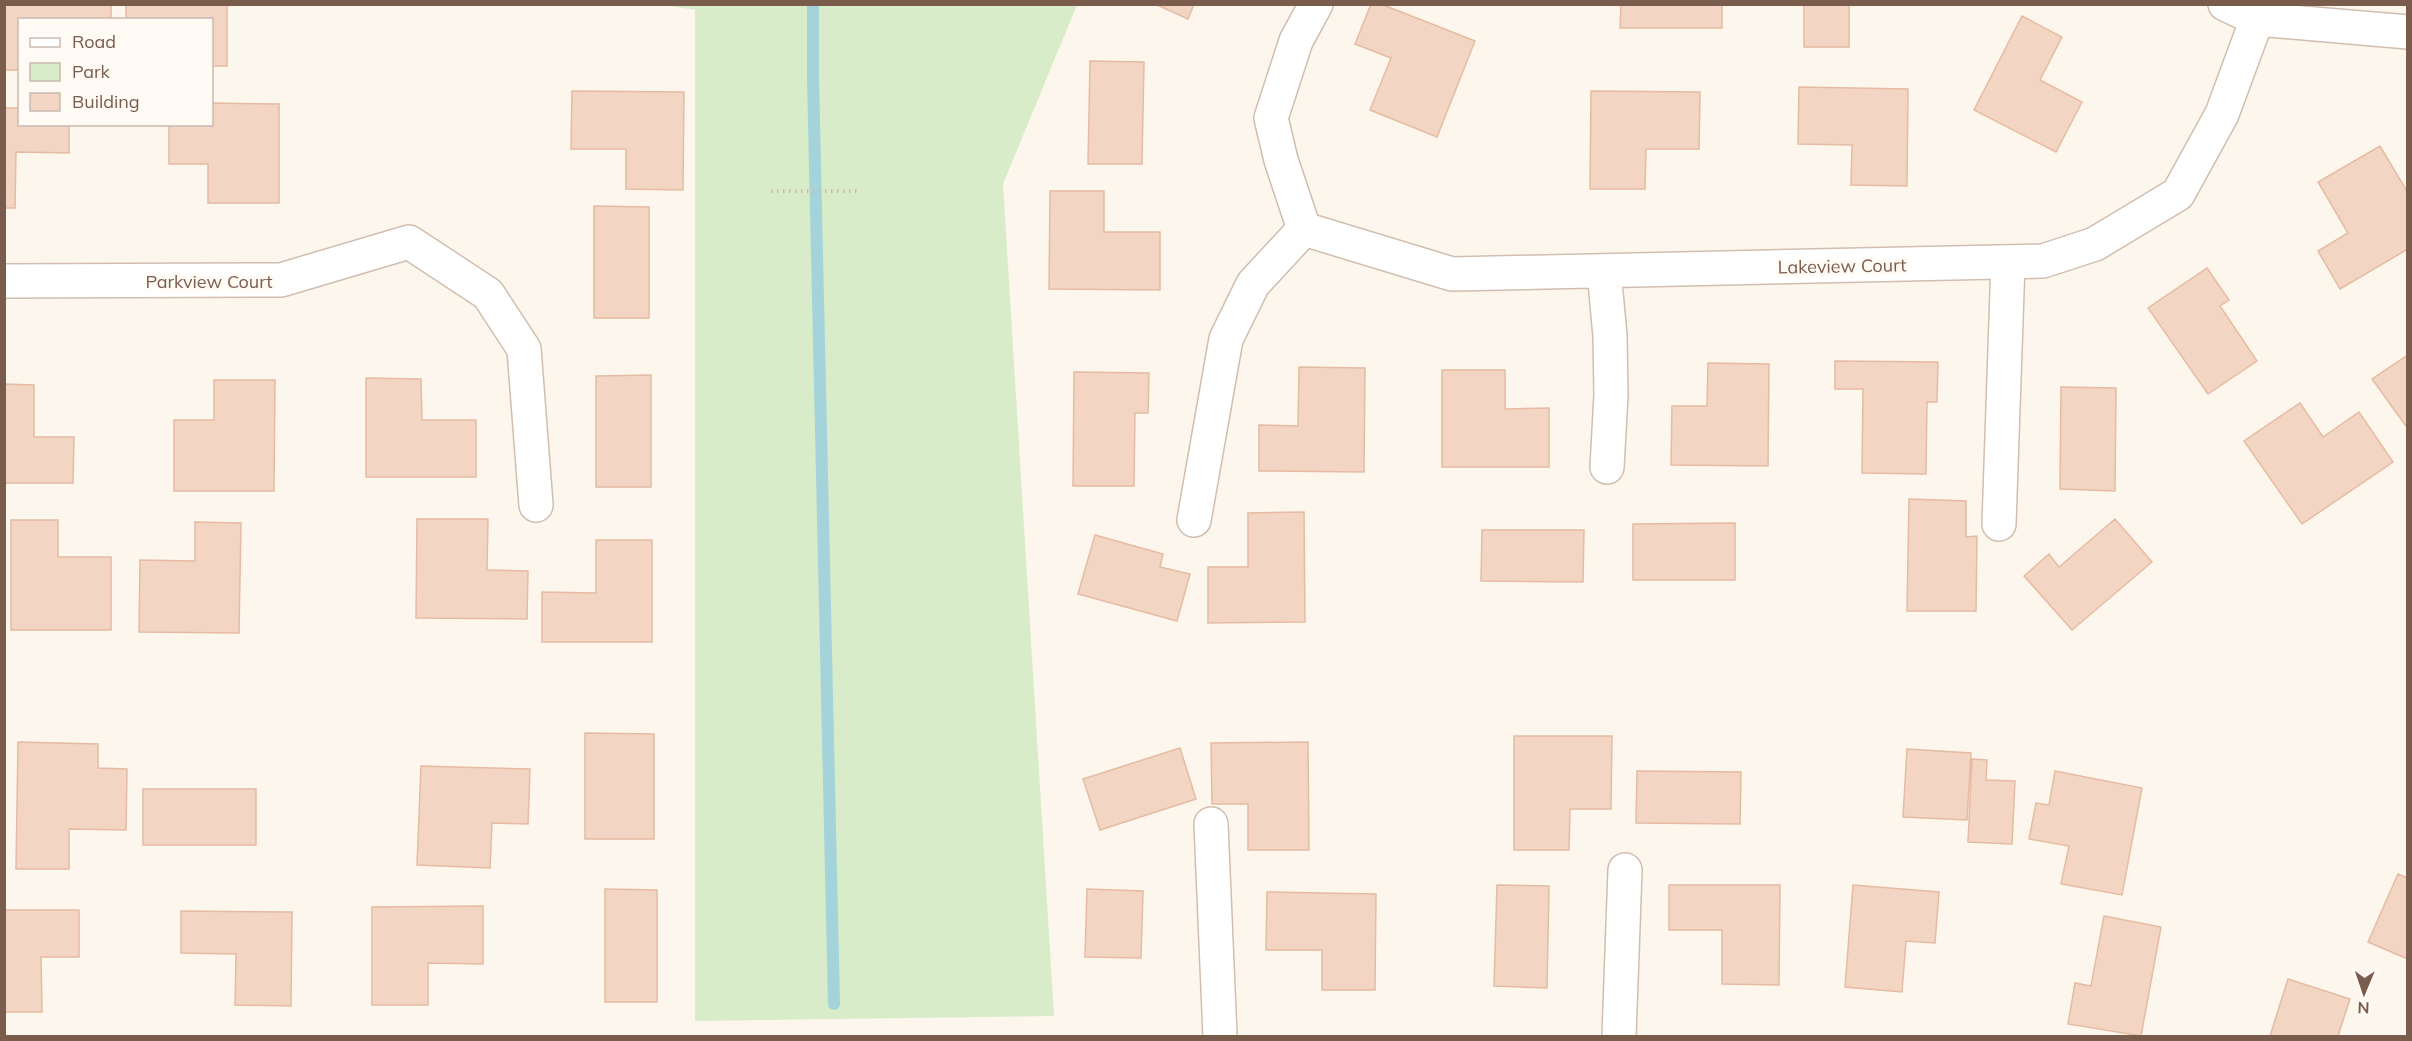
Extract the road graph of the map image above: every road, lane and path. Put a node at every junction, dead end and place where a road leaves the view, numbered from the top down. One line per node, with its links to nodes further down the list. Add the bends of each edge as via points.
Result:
1 (1316, 4): 7 (street, via 1296,41 1272,118)
2 (2225, 4): 3 (street)
3 (2257, 19): 4 (street); 8 (street, Lakeview Court, via 2222,114 2178,194 2095,244 2043,261)
4 (2408, 32)
5 (771, 191): 6 (path)
6 (858, 191)
7 (1304, 230): 9 (street, Lakeview Court, via 1452,274); 13 (street, via 1253,284 1226,339)
8 (2008, 262): 9 (street, Lakeview Court); 14 (street)
9 (1604, 271): 11 (street, via 1611,395)
10 (4, 281): 12 (street, Parkview Court, via 281,280 409,242 488,294 524,349)
11 (1607, 468)
12 (536, 506)
13 (1194, 520)
14 (1999, 524)
15 (1210, 824): 17 (street)
16 (1625, 870): 18 (street)
17 (1220, 1036)
18 (1619, 1036)

